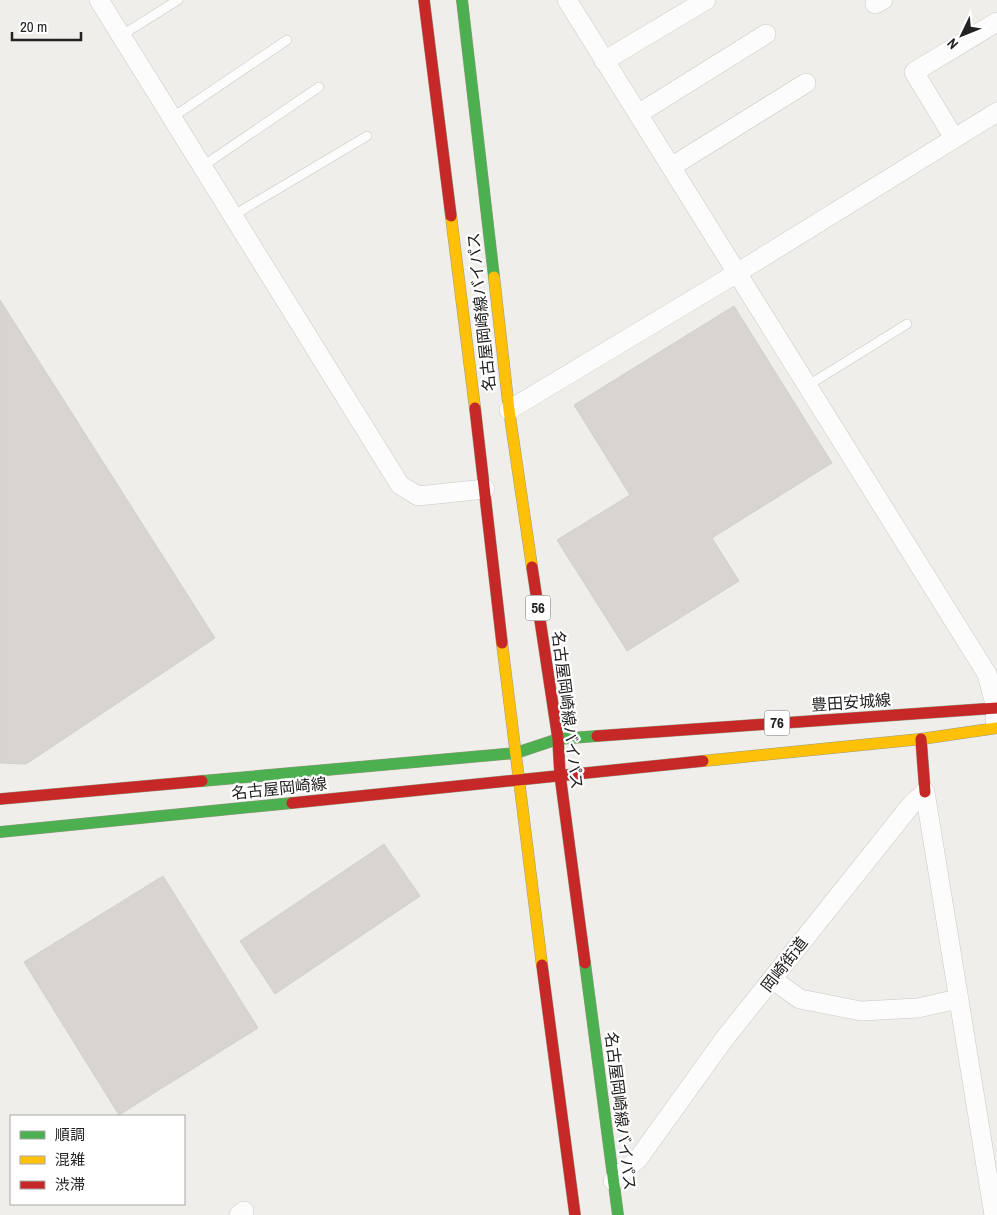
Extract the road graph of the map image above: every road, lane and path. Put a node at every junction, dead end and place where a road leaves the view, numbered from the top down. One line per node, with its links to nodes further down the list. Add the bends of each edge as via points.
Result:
1 (100, 0): 9 (street)
2 (178, 0): 9 (lane)
3 (424, 0): 26 (main road, 名古屋岡崎線バイパス)
4 (462, 0): 25 (main road, 名古屋岡崎線バイパス / 56)
5 (706, 0): 11 (street)
6 (573, 2): 11 (street)
7 (997, 22): 18 (street, via 914,72)
8 (766, 34): 15 (street)
9 (122, 35): 16 (street)
10 (287, 40): 16 (lane)
11 (604, 61): 15 (street)
12 (806, 83): 20 (street)
13 (319, 87): 19 (lane)
14 (997, 112): 18 (street)
15 (638, 114): 20 (street)
16 (173, 117): 19 (street)
17 (367, 136): 21 (lane)
18 (954, 138): 22 (street)
19 (204, 166): 21 (street)
20 (671, 167): 22 (street)
21 (234, 215): 26 (street, via 400,485 418,496)
22 (738, 273): 24 (street); 25 (street)
23 (907, 324): 24 (lane)
24 (806, 386): 27 (street, via 988,674)
25 (509, 410): 29 (main road, 名古屋岡崎線バイパス / 56)
26 (485, 489): 31 (main road, 名古屋岡崎線バイパス)
27 (996, 708): 28 (street); 29 (main road, 豊田安城線 / 76)
28 (996, 728): 30 (main road, 76)
29 (558, 739): 31 (main road, 名古屋岡崎線); 32 (main road, 名古屋岡崎線バイパス / 56)
30 (921, 739): 32 (main road, 76); 34 (main road)
31 (516, 753): 33 (main road, 名古屋岡崎線バイパス); 35 (main road, 名古屋岡崎線)
32 (560, 775): 33 (main road, 名古屋岡崎線); 39 (main road, 名古屋岡崎線バイパス / 56)
33 (518, 781): 36 (main road, 名古屋岡崎線); 40 (main road, 名古屋岡崎線バイパス)
34 (925, 792): 37 (street, 岡崎街道, via 911,804); 38 (street)
35 (0, 799)
36 (0, 832)
37 (772, 979): 38 (street, via 800,999 861,1011 918,1008); 39 (street, 岡崎街道, via 638,1159)
38 (958, 999): 42 (street)
39 (613, 1181): 41 (main road, 名古屋岡崎線バイパス / 56)
40 (575, 1215)
41 (618, 1215)
42 (994, 1215)

